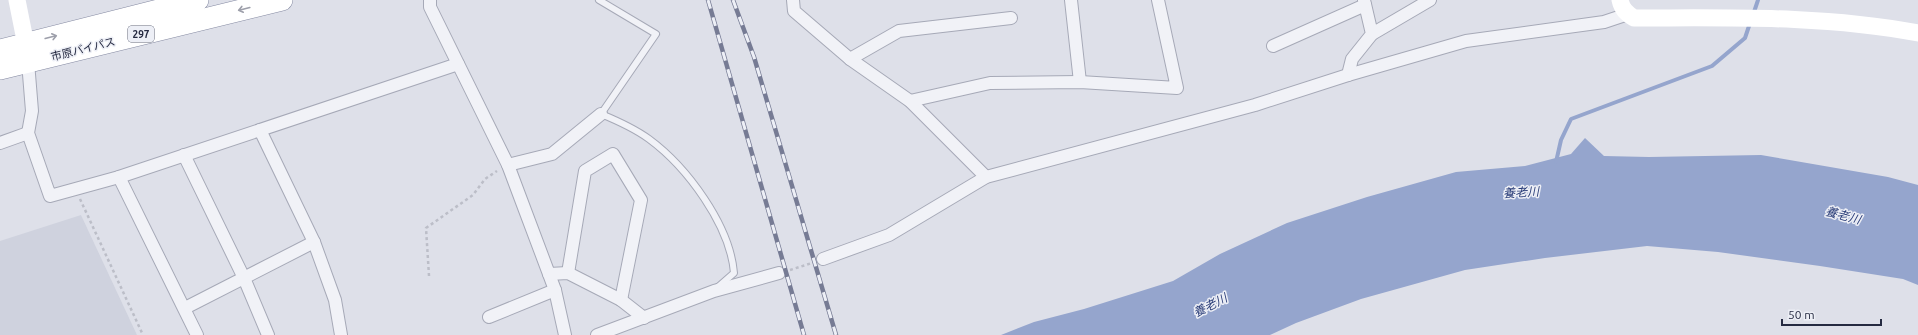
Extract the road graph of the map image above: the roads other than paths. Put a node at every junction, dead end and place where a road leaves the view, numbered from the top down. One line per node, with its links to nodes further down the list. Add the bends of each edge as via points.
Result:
1 (17, 0): 17 (street)
2 (198, 0): 17 (highway, 市原バイパス / 297, one-way to 2)
3 (282, 0): 17 (highway, 市原バイパス / 297, one-way to 17)
4 (430, 0): 19 (street, via 430,7)
5 (599, 0): 24 (lane, via 656,34)
6 (793, 0): 18 (street, via 794,11)
7 (1071, 0): 22 (street)
8 (1158, 0): 22 (street, via 1177,88)
9 (1430, 0): 14 (street)
10 (1365, 2): 14 (street); 15 (street)
11 (1624, 7): 13 (street, via 1634,18 1800,18 1888,27); 21 (street, via 1604,22 1466,41)
12 (1011, 18): 18 (street, via 899,31)
13 (1918, 33)
14 (1372, 34): 21 (street, via 1352,59)
15 (1273, 46)
16 (0, 50): 17 (highway, 市原バイパス / 297)
17 (27, 53): 20 (highway, 市原バイパス / 297); 26 (street, via 32,111)
18 (850, 59): 23 (street)
19 (458, 64): 25 (street); 29 (street)
20 (0, 70)
21 (1348, 75): 31 (street, via 1255,105)
22 (1080, 82): 23 (street, via 990,82)
23 (910, 101): 31 (street)
24 (601, 114): 29 (street, via 552,154); 39 (lane, via 629,126 672,158 709,205 726,237 734,273)
25 (260, 130): 28 (street); 32 (street)
26 (28, 133): 27 (street); 30 (street, via 50,196)
27 (0, 143)
28 (184, 155): 30 (street); 37 (street)
29 (508, 165): 36 (street)
30 (119, 177): 41 (street)
31 (986, 177): 33 (street, via 889,235)
32 (314, 242): 37 (street); 46 (street, via 335,300)
33 (823, 259)
34 (782, 272): 39 (street)
35 (568, 273): 36 (street); 40 (street); 40 (street, via 585,171 613,154 641,200)
36 (549, 274): 38 (street)
37 (244, 278): 41 (street); 45 (street)
38 (555, 290): 42 (street); 47 (street)
39 (714, 291): 43 (street)
40 (621, 300): 43 (street)
41 (185, 308): 44 (street)
42 (489, 317)
43 (644, 318): 48 (street)
44 (197, 335)
45 (268, 335)
46 (341, 335)
47 (565, 335)
48 (597, 335)

